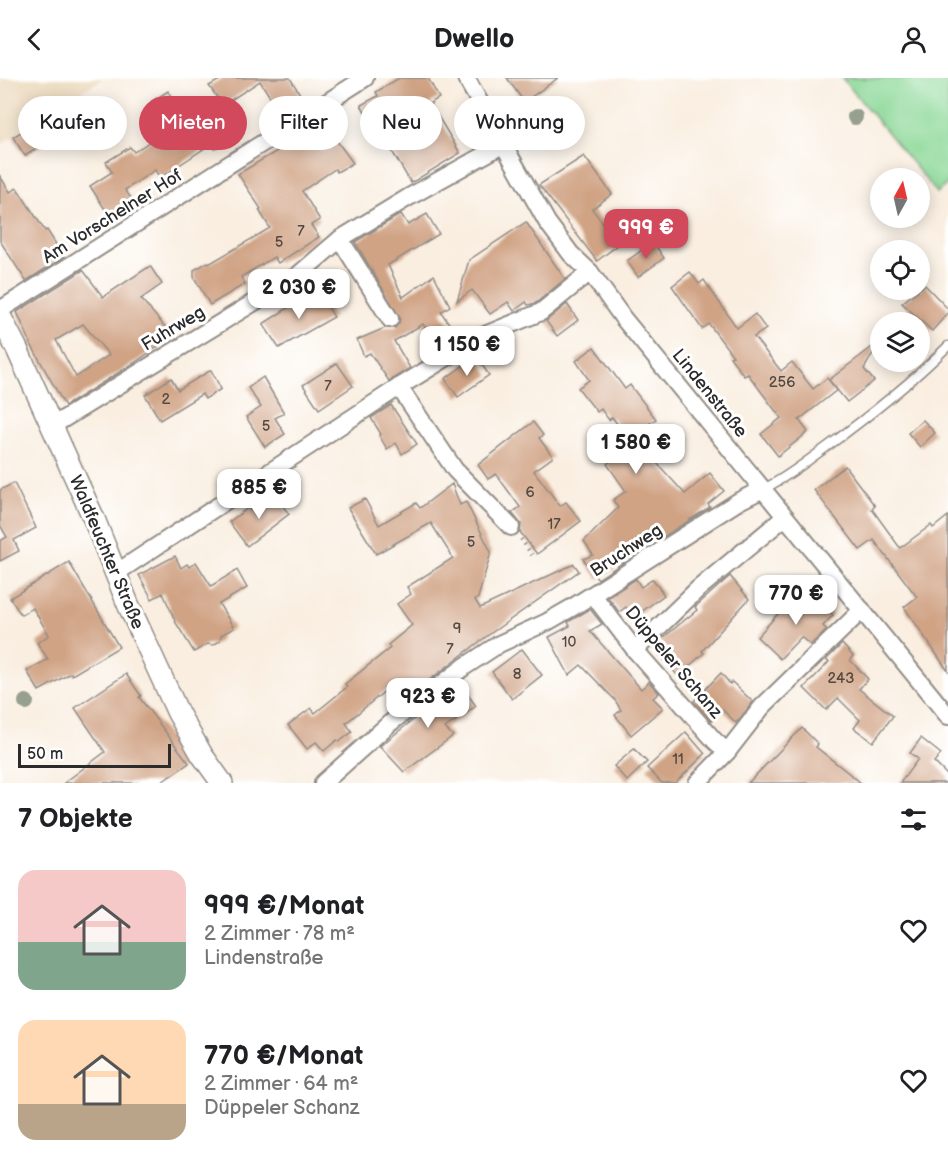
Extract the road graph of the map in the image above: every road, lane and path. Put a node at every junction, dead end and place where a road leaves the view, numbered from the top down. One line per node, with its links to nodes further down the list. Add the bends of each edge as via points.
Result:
1 (365, 78): 8 (street, Am Vorschelner Hof)
2 (466, 78): 3 (street, Lindenstraße)
3 (476, 96)
4 (493, 150): 6 (street, Fuhrweg)
5 (507, 150): 7 (street, Lindenstraße, via 547,222)
6 (340, 239): 10 (street); 13 (street, Fuhrweg, via 297,276)
7 (590, 272): 12 (street, via 541,312 480,337); 14 (street, Lindenstraße)
8 (0, 310)
9 (0, 316): 13 (street, Waldfeuchter Straße)
10 (390, 319)
11 (948, 346): 14 (lane, Bruchweg, via 855,427)
12 (399, 387): 16 (street, via 455,470); 17 (street)
13 (51, 426): 17 (street, Waldfeuchter Straße)
14 (763, 489): 15 (street, Lindenstraße); 18 (street, Bruchweg)
15 (785, 517): 19 (street, Lindenstraße); 20 (street, via 698,589)
16 (511, 527)
17 (116, 573): 23 (street, Waldfeuchter Straße, via 178,713)
18 (593, 595): 20 (street, Düppeler Schanz); 24 (street, Bruchweg, via 499,644 464,667 389,724)
19 (862, 610): 21 (street, Lindenstraße); 22 (street, Düppeler Schanz, via 762,707)
20 (635, 650): 22 (street, Düppeler Schanz)
21 (948, 716)
22 (728, 752): 25 (street, Düppeler Schanz)
23 (222, 783)
24 (323, 783)
25 (697, 783)

